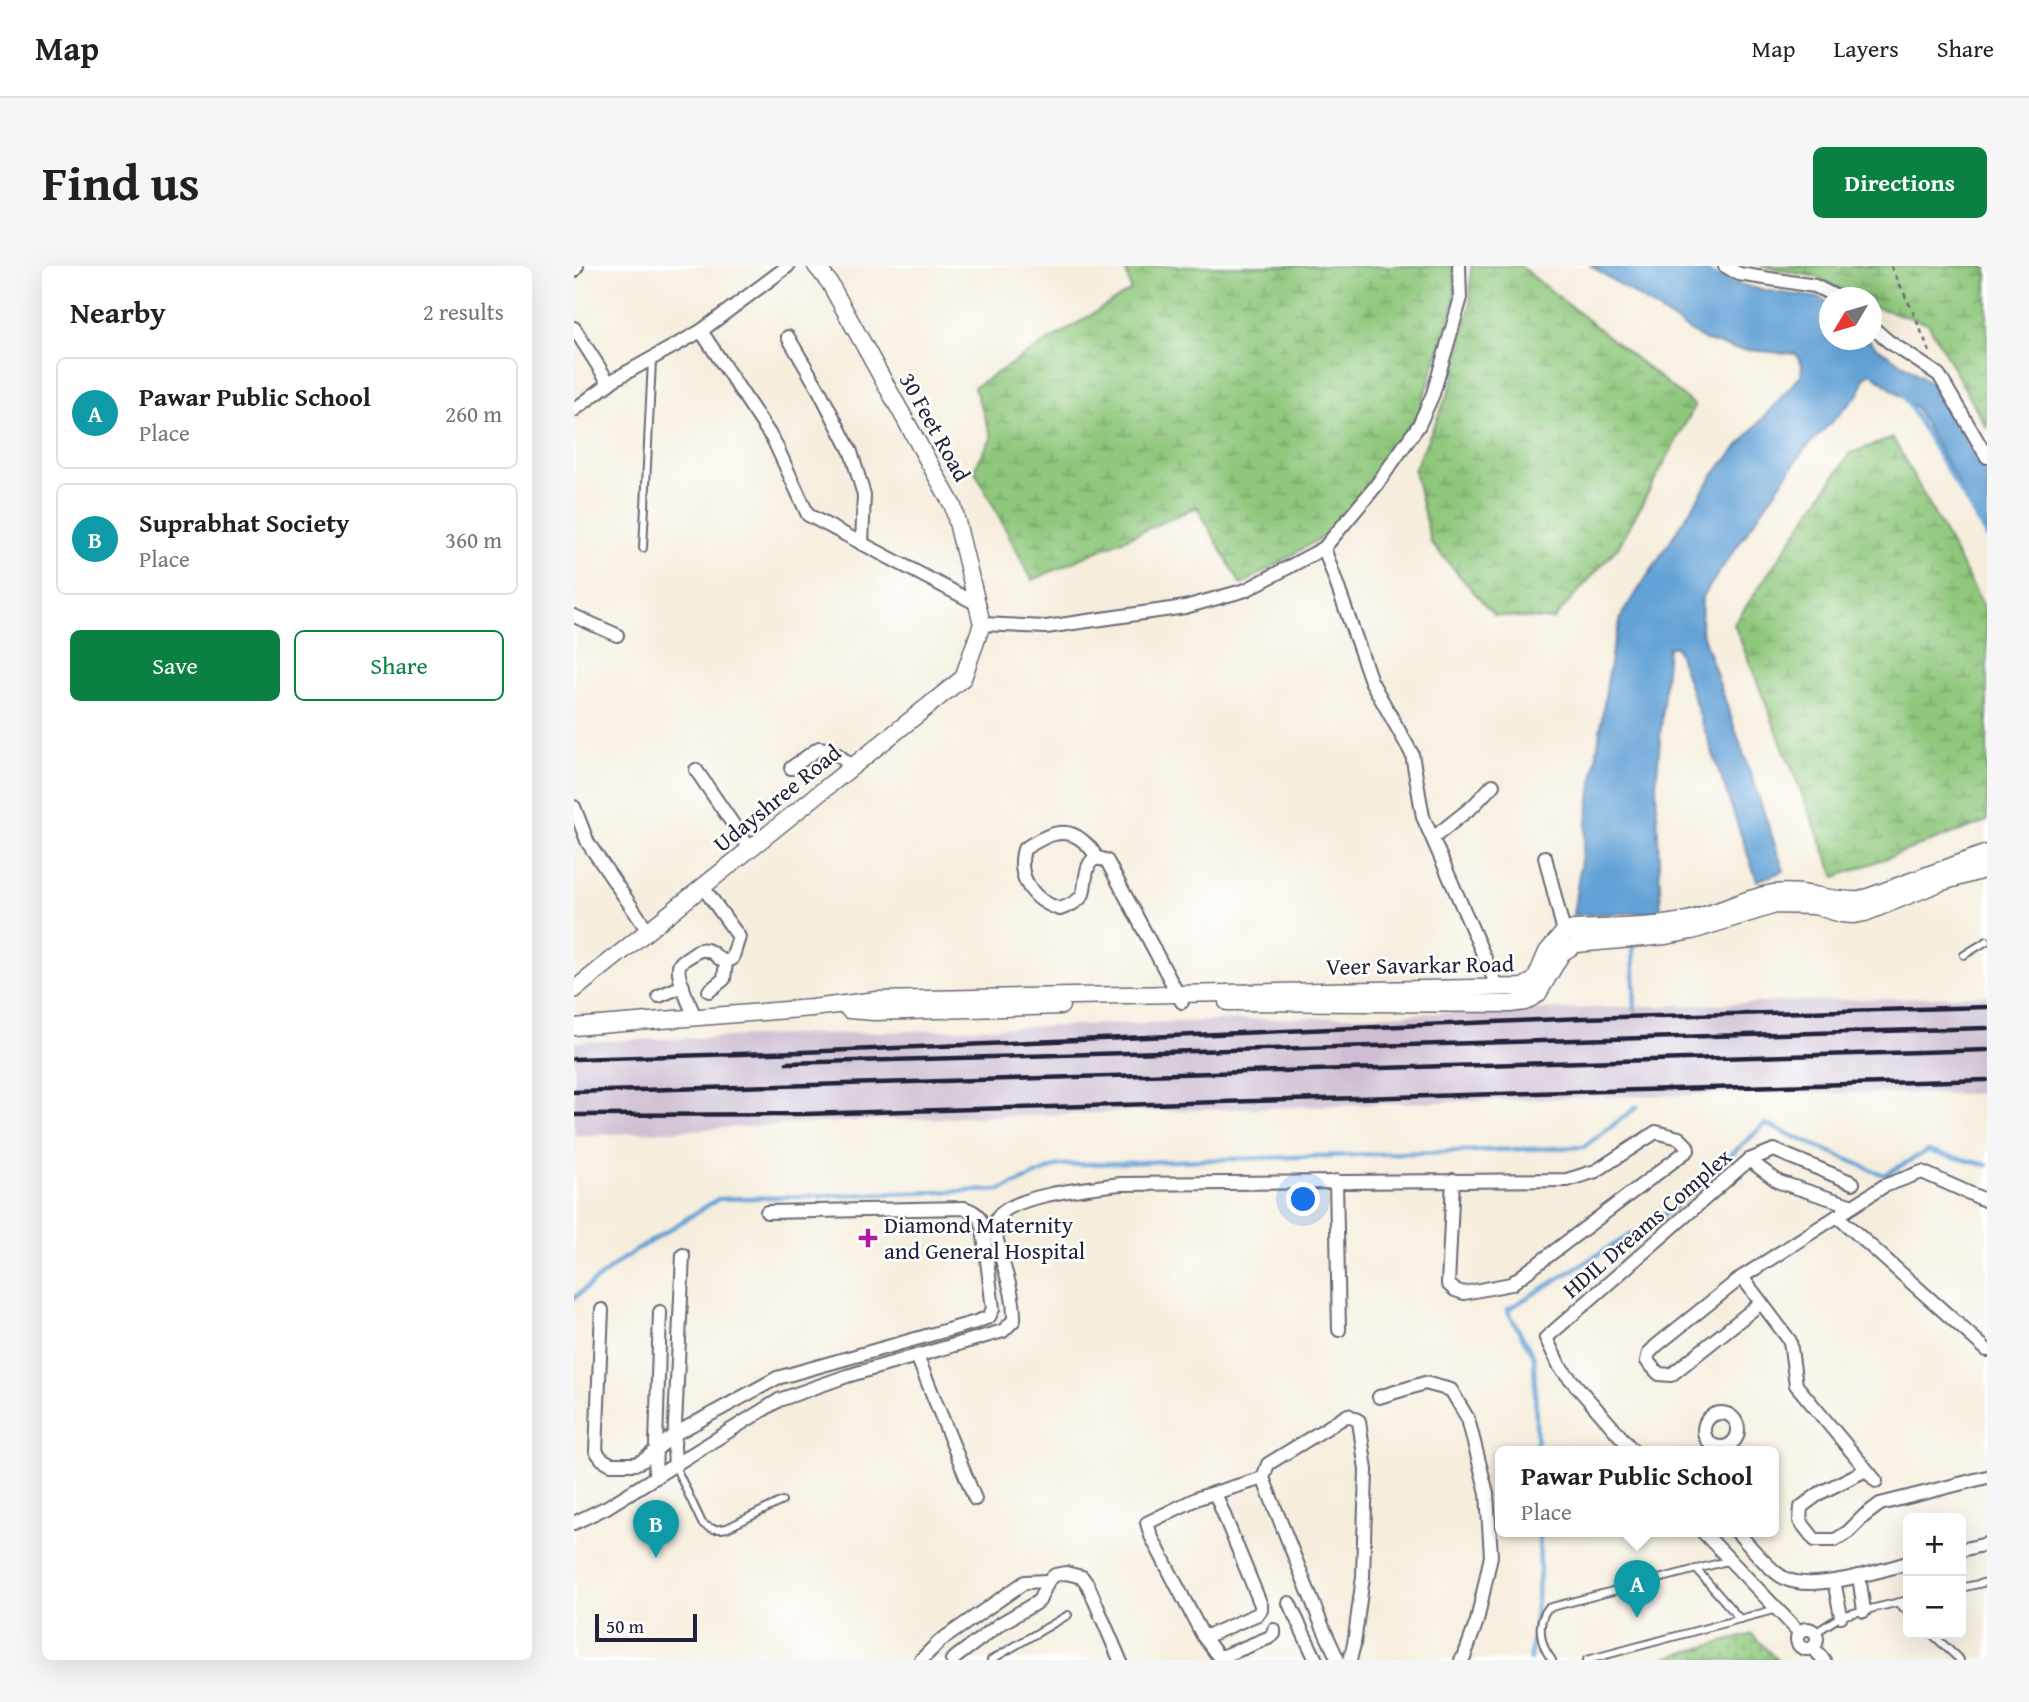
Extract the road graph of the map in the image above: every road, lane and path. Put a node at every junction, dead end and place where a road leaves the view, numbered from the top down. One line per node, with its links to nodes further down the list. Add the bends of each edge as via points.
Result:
1 (577, 266): 7 (street)
2 (788, 266): 10 (street)
3 (816, 266): 21 (street, 30 Feet Road, via 953,506)
4 (1459, 266): 20 (street, via 1460,301 1433,394 1419,425)
5 (1725, 266): 8 (street, via 1739,274)
6 (1891, 266): 14 (path)
7 (574, 271)
8 (1819, 288)
9 (574, 328): 15 (street)
10 (701, 331): 13 (street); 18 (street, via 774,441 808,515)
11 (1882, 336): 14 (street)
12 (788, 337): 18 (street, via 851,452 864,495)
13 (652, 358): 15 (street); 19 (lane)
14 (1939, 375): 17 (street)
15 (609, 383): 16 (street)
16 (574, 410)
17 (1987, 457)
18 (862, 544): 21 (street)
19 (643, 548)
20 (1324, 548): 23 (street, via 1246,590 1185,607 1046,627); 30 (street, via 1371,681 1412,754 1423,817)
21 (979, 605): 23 (street, 30 Feet Road)
22 (574, 616): 24 (street)
23 (982, 624): 26 (street, Udayshree Road, via 963,678)
24 (617, 635)
25 (791, 768): 26 (street, via 819,748 831,750)
26 (851, 768): 31 (street, Udayshree Road)
27 (696, 770): 31 (street)
28 (1493, 785): 30 (street)
29 (574, 807): 37 (street, via 588,843)
30 (1433, 838): 44 (street)
31 (750, 849): 36 (street, Udayshree Road)
32 (1987, 853): 38 (street, via 1860,900 1807,892 1771,893)
33 (1545, 857): 39 (street)
34 (1097, 859): 34 (street, via 1086,869 1082,894 1060,909 1033,893 1021,867 1024,849 1064,832 1075,834); 48 (street, via 1112,868)
35 (1987, 869): 38 (street, via 1865,913 1775,905 1705,928)
36 (703, 887): 37 (street, Udayshree Road); 42 (street, via 739,937 732,959)
37 (648, 930): 45 (street, Udayshree Road)
38 (1664, 930): 39 (street)
39 (1571, 935): 44 (street, Veer Savarkar Road, via 1547,952 1535,980 1523,987); 48 (street, Veer Savarkar Road, via 1538,994 1525,1002)
40 (1987, 941): 41 (lane)
41 (1964, 955)
42 (726, 962): 43 (street, via 698,950 680,963); 46 (street, via 724,979)
43 (683, 986): 47 (street); 49 (street)
44 (1498, 988): 48 (street, Veer Savarkar Road)
45 (574, 990)
46 (709, 991)
47 (659, 996)
48 (1179, 997): 49 (street, Veer Savarkar Road, via 874,1012 812,1008)
49 (695, 1017): 50 (street, Veer Savarkar Road)
50 (574, 1027)
51 (1749, 1160): 54 (street, via 1774,1150); 56 (street, HDIL Dreams Complex, via 1779,1182); 69 (street, HDIL Dreams Complex, via 1546,1338 1560,1367)
52 (1453, 1180): 52 (street, via 1448,1284 1464,1293 1511,1284 1688,1146 1679,1138 1656,1132 1596,1171 1567,1180); 53 (street)
53 (1336, 1181): 64 (street); 66 (street, via 1121,1184 1070,1190 1017,1204 996,1220 995,1233 1015,1303 1014,1320 1003,1331)
54 (1853, 1183)
55 (1987, 1201): 56 (street, via 1922,1172 1884,1186)
56 (1853, 1206): 58 (street)
57 (767, 1212): 68 (street, via 974,1211 981,1217 993,1309 989,1317 976,1322 777,1378)
58 (1837, 1216): 60 (street); 65 (street)
59 (683, 1255): 68 (street)
60 (1742, 1277): 61 (street); 61 (street, via 1657,1345 1649,1353 1651,1367 1671,1376)
61 (1761, 1303): 72 (street, via 1790,1340 1796,1385)
62 (602, 1310): 70 (street, via 596,1451 611,1464 635,1464)
63 (660, 1312): 70 (street)
64 (1339, 1330)
65 (1987, 1350)
66 (917, 1356): 71 (street, via 779,1400); 78 (street)
67 (1379, 1397): 117 (street, via 1425,1383 1451,1390 1468,1419 1487,1493 1491,1556 1477,1621)
68 (675, 1434): 70 (street); 71 (street)
69 (1629, 1446)
70 (654, 1451): 74 (street)
71 (675, 1465): 74 (street); 79 (lane, via 708,1527 727,1528)
72 (1866, 1470): 73 (street, via 1801,1507 1800,1521 1815,1540 1835,1540 1880,1504); 76 (street)
73 (1987, 1477)
74 (654, 1478): 80 (street)
75 (1263, 1478): 77 (street); 115 (street); 116 (street, via 1268,1464 1348,1415 1359,1420 1366,1470 1363,1577)
76 (1876, 1481)
77 (1215, 1493): 107 (street, via 1261,1610); 107 (street, via 1147,1522)
78 (975, 1499)
79 (782, 1501)
80 (574, 1523)
81 (1709, 1537): 85 (street)
82 (1742, 1537): 90 (street, via 1782,1577 1798,1584)
83 (1987, 1544): 84 (street)
84 (1966, 1549)
85 (1731, 1560): 87 (lane); 98 (street)
86 (1903, 1564): 88 (street)
87 (1696, 1569): 103 (lane); 118 (lane, via 1548,1608 1539,1624)
88 (1858, 1576): 90 (street); 99 (street)
89 (1048, 1581): 93 (street, via 1025,1582); 100 (street, via 1039,1601); 113 (street, via 1055,1574 1082,1577)
90 (1834, 1581): 102 (street)
91 (1987, 1582): 92 (lane)
92 (1966, 1587)
93 (1007, 1594): 100 (street); 111 (street)
94 (1903, 1602): 96 (lane)
95 (1289, 1603): 114 (street)
96 (1898, 1603): 97 (lane); 99 (lane)
97 (1903, 1608)
98 (1777, 1609): 103 (lane); 105 (street)
99 (1864, 1611): 102 (lane)
100 (1018, 1613): 110 (street)
101 (1068, 1615): 112 (lane)
102 (1841, 1616): 106 (lane)
103 (1741, 1619): 119 (lane)
104 (1274, 1630): 107 (street, via 1268,1638 1224,1656 1218,1656)
105 (1799, 1632): 106 (street); 109 (street, via 1798,1646 1804,1650)
106 (1815, 1633): 109 (street)
107 (1203, 1636)
108 (1937, 1639): 121 (lane)
109 (1813, 1647): 120 (street)
110 (953, 1659)
111 (921, 1660)
112 (991, 1660)
113 (1120, 1660)
114 (1316, 1660)
115 (1338, 1660)
116 (1350, 1660)
117 (1461, 1660)
118 (1552, 1660)
119 (1587, 1660)
120 (1824, 1660)
121 (1960, 1660)

